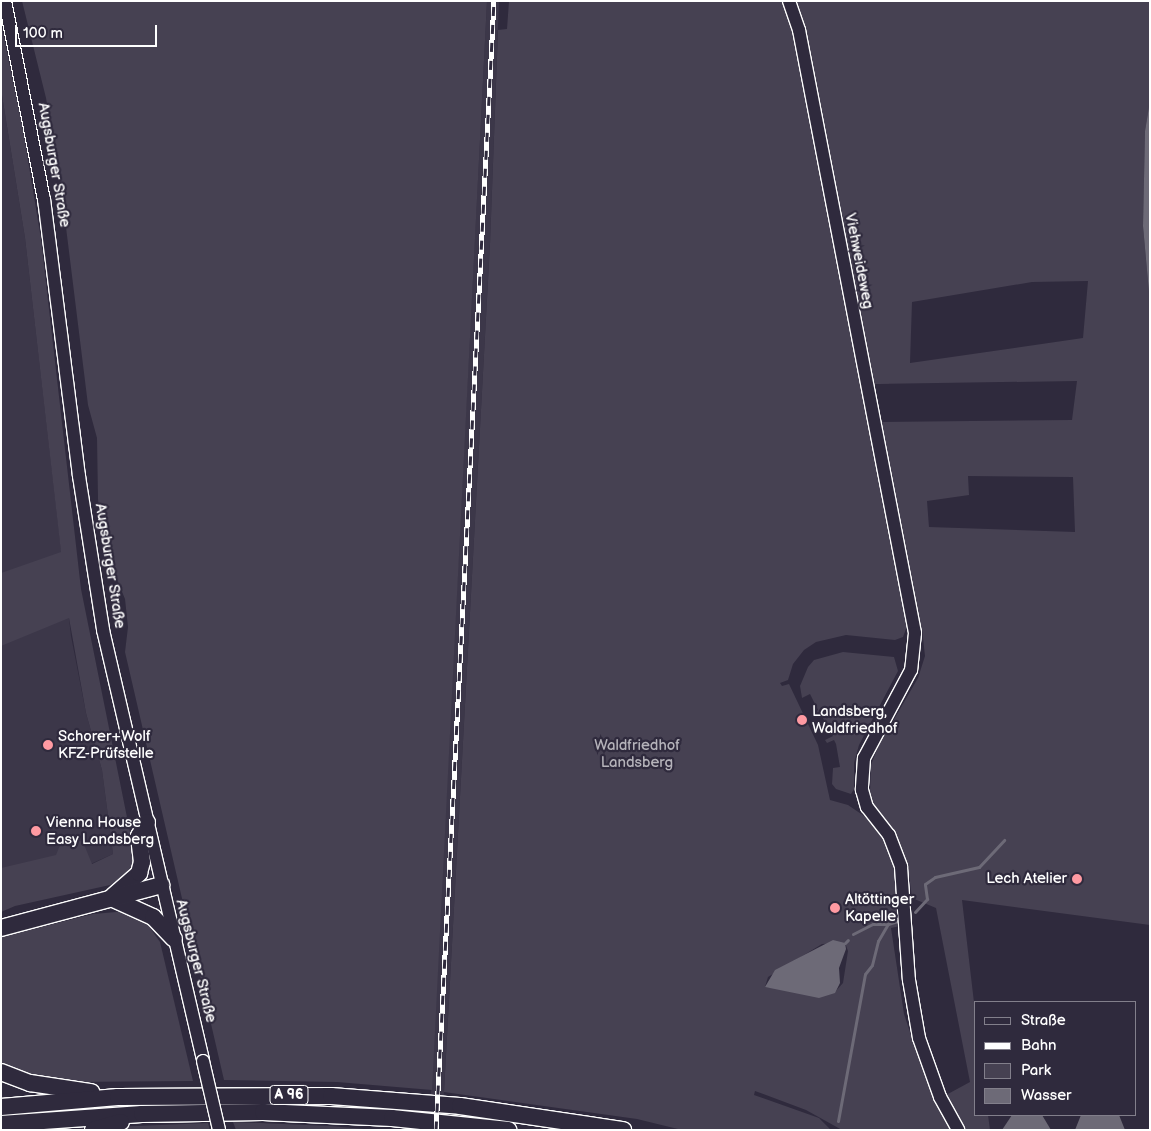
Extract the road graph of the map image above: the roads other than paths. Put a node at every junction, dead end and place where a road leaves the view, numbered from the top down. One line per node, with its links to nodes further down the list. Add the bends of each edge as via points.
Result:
1 (6, 1): 3 (street, Augsburger Straße, via 44,199 95,587)
2 (789, 1): 17 (street, Viehweideweg, via 799,30 912,612 915,652 904,686 864,758 862,790 867,807 889,835 901,867 909,980 919,1038 940,1097)
3 (147, 822): 4 (street, Augsburger Straße); 5 (highway, via 140,836 142,862 139,873)
4 (161, 885): 5 (highway); 7 (street, Augsburger Straße)
5 (111, 898): 6 (highway); 7 (highway, via 153,917)
6 (1, 928)
7 (174, 939): 14 (street, Augsburger Straße, bridge)
8 (1, 1072): 9 (highway, via 30,1083)
9 (118, 1097): 10 (highway, A 96); 16 (highway, A 96, via 264,1095 392,1100 514,1112)
10 (1, 1106)
11 (180, 1113): 12 (highway, A 96); 13 (highway, via 114,1123); 15 (highway, A 96, via 331,1114)
12 (1, 1124)
13 (93, 1130)
14 (219, 1130)
15 (508, 1130)
16 (623, 1130)
17 (958, 1130)

